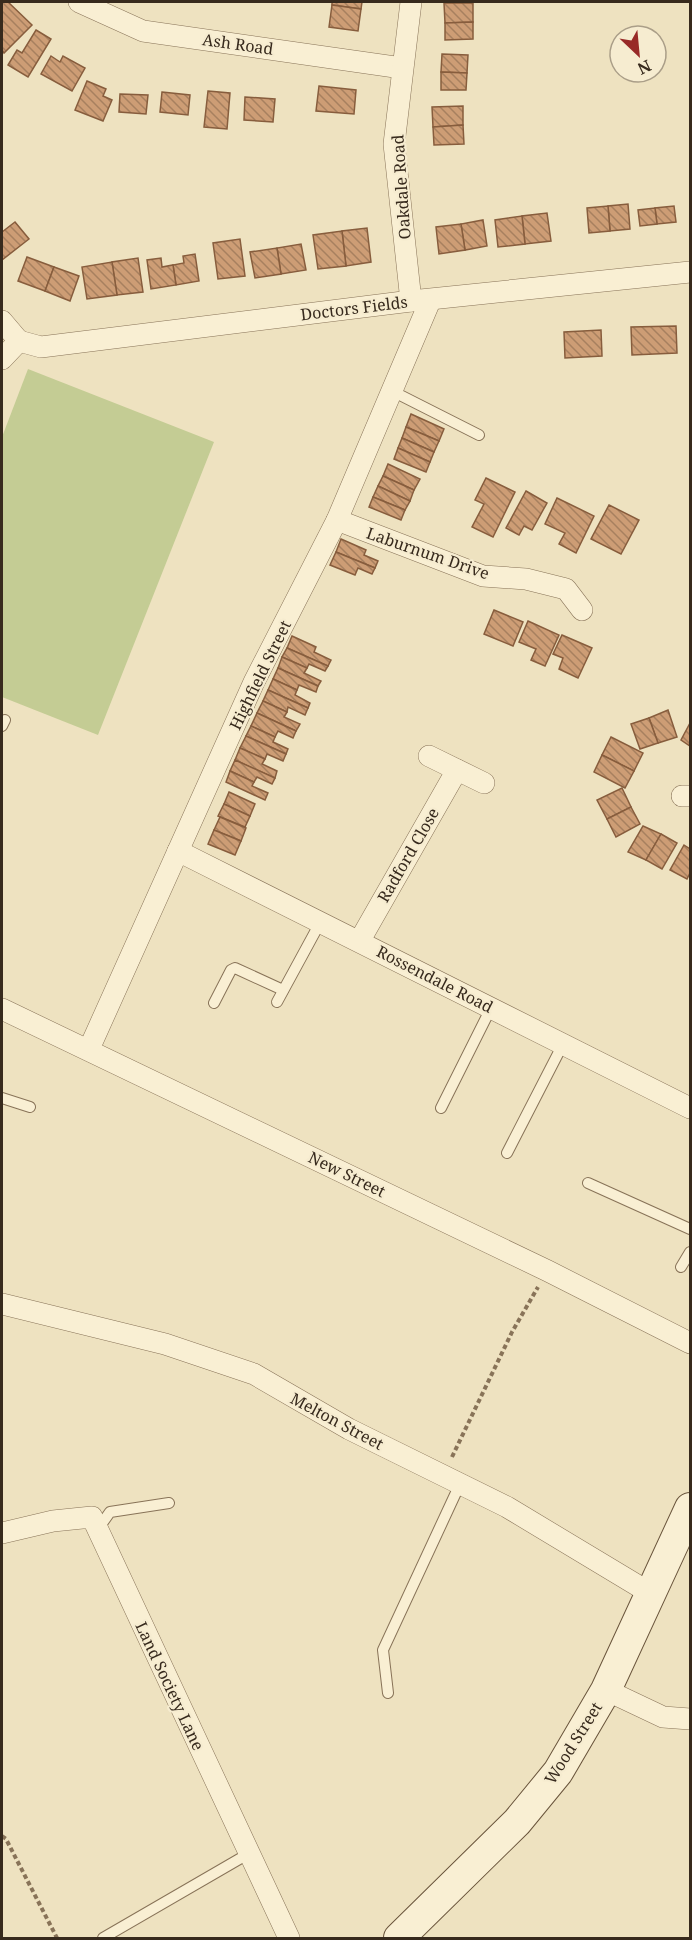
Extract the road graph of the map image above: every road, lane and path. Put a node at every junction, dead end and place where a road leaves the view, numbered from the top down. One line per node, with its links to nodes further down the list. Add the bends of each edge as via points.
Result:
1 (79, 2): 3 (street, Ash Road, via 142,31)
2 (411, 2): 3 (street, Oakdale Road)
3 (402, 68): 5 (street, Oakdale Road, via 394,144)
4 (690, 272): 5 (street, Doctors Fields)
5 (421, 301): 7 (street, Doctors Fields, via 41,347); 9 (street, Highfield Street)
6 (2, 321): 7 (street)
7 (19, 341): 8 (street)
8 (2, 358)
9 (392, 391): 10 (lane); 11 (street, Highfield Street)
10 (479, 435)
11 (337, 520): 12 (street, Laburnum Drive, via 483,576 526,579 566,589); 16 (street, Highfield Street, via 254,682)
12 (582, 610)
13 (429, 756): 14 (street)
14 (456, 770): 15 (street); 18 (street, Radford Close)
15 (484, 783)
16 (178, 851): 17 (street, Rossendale Road); 25 (street, Highfield Street)
17 (321, 921): 18 (street, Rossendale Road); 19 (lane)
18 (360, 940): 22 (street, Rossendale Road)
19 (283, 990): 20 (lane); 21 (lane, via 235,968)
20 (276, 1002)
21 (214, 1003)
22 (491, 1008): 24 (street, Rossendale Road); 29 (lane)
23 (2, 1009): 25 (street, New Street)
24 (563, 1044): 28 (street, Rossendale Road); 30 (lane)
25 (89, 1049): 35 (street, New Street)
26 (2, 1098): 27 (lane)
27 (30, 1107)
28 (690, 1107)
29 (441, 1108)
30 (507, 1153)
31 (588, 1183): 32 (lane)
32 (690, 1229)
33 (690, 1252): 34 (lane)
34 (681, 1267)
35 (548, 1271): 37 (street, New Street); 38 (path, via 512,1332)
36 (2, 1304): 38 (street, Melton Street, via 165,1344 254,1374 349,1429)
37 (690, 1343)
38 (452, 1480): 43 (street, Melton Street, via 507,1507); 45 (lane, via 383,1650)
39 (169, 1503): 41 (lane, via 110,1512)
40 (690, 1508): 43 (street, Wood Street)
41 (98, 1530): 42 (street, via 92,1517); 48 (street, Land Society Lane)
42 (2, 1533)
43 (650, 1593): 44 (street, Wood Street)
44 (606, 1690): 46 (street, via 663,1717); 49 (street, Wood Street, via 558,1772 517,1822)
45 (388, 1693)
46 (690, 1719)
47 (2, 1836): 50 (path)
48 (248, 1854): 51 (lane); 52 (street, Land Society Lane)
49 (408, 1935)
50 (57, 1938)
51 (103, 1938)
52 (288, 1938)

